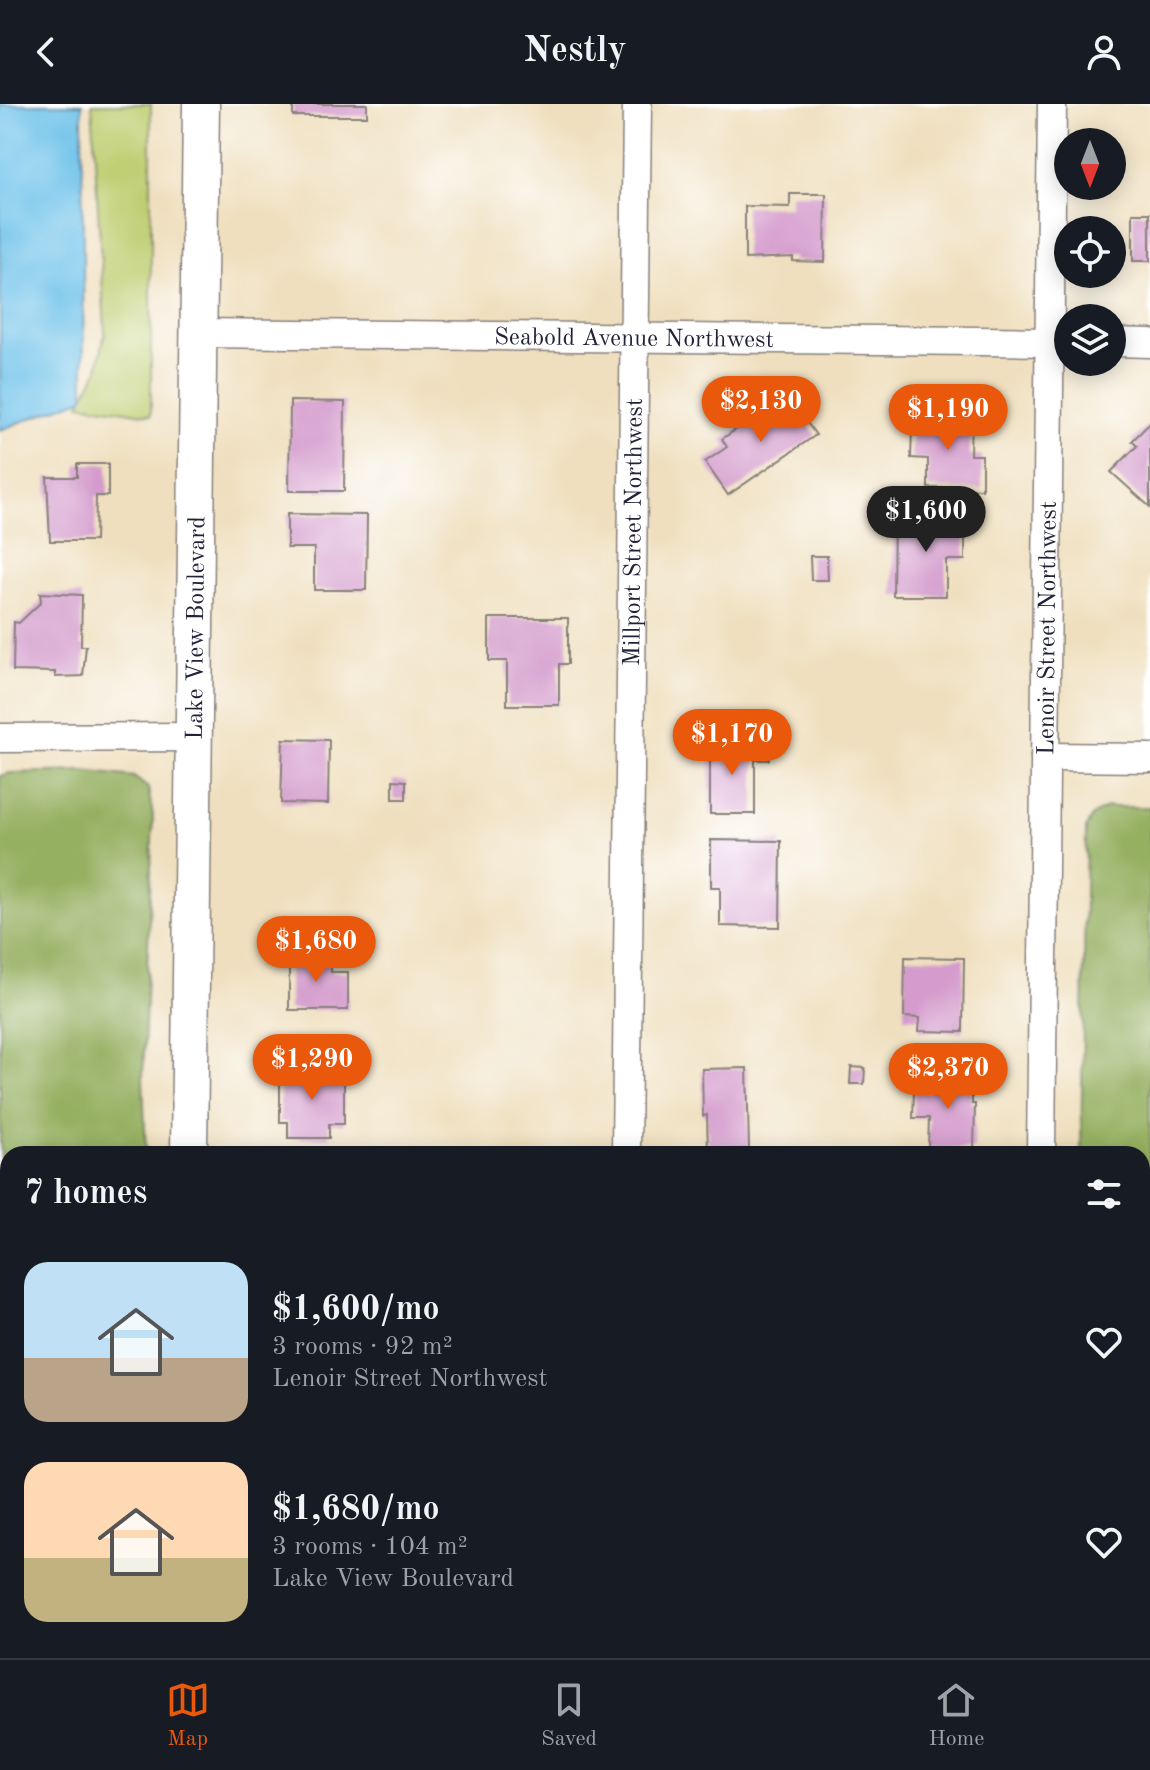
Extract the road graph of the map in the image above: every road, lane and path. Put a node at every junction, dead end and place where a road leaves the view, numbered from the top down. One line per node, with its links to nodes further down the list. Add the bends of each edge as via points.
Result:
1 (201, 104): 5 (street, Lake View Boulevard)
2 (637, 104): 6 (street, Millport Street Northwest)
3 (1052, 104): 4 (street, Lenoir Street Northwest)
4 (1058, 304)
5 (198, 333): 6 (street, Seabold Avenue Northwest); 11 (street, Lake View Boulevard)
6 (634, 337): 7 (street, Seabold Avenue Northwest); 16 (street, Millport Street Northwest)
7 (1054, 342)
8 (1126, 342): 9 (street)
9 (1150, 343)
10 (1058, 376): 13 (street, Lenoir Street Northwest)
11 (194, 737): 12 (street); 15 (street, Lake View Boulevard)
12 (0, 738)
13 (1045, 757): 14 (street); 17 (street, Lenoir Street Northwest)
14 (1150, 758)
15 (189, 1146)
16 (626, 1146)
17 (1041, 1146)

